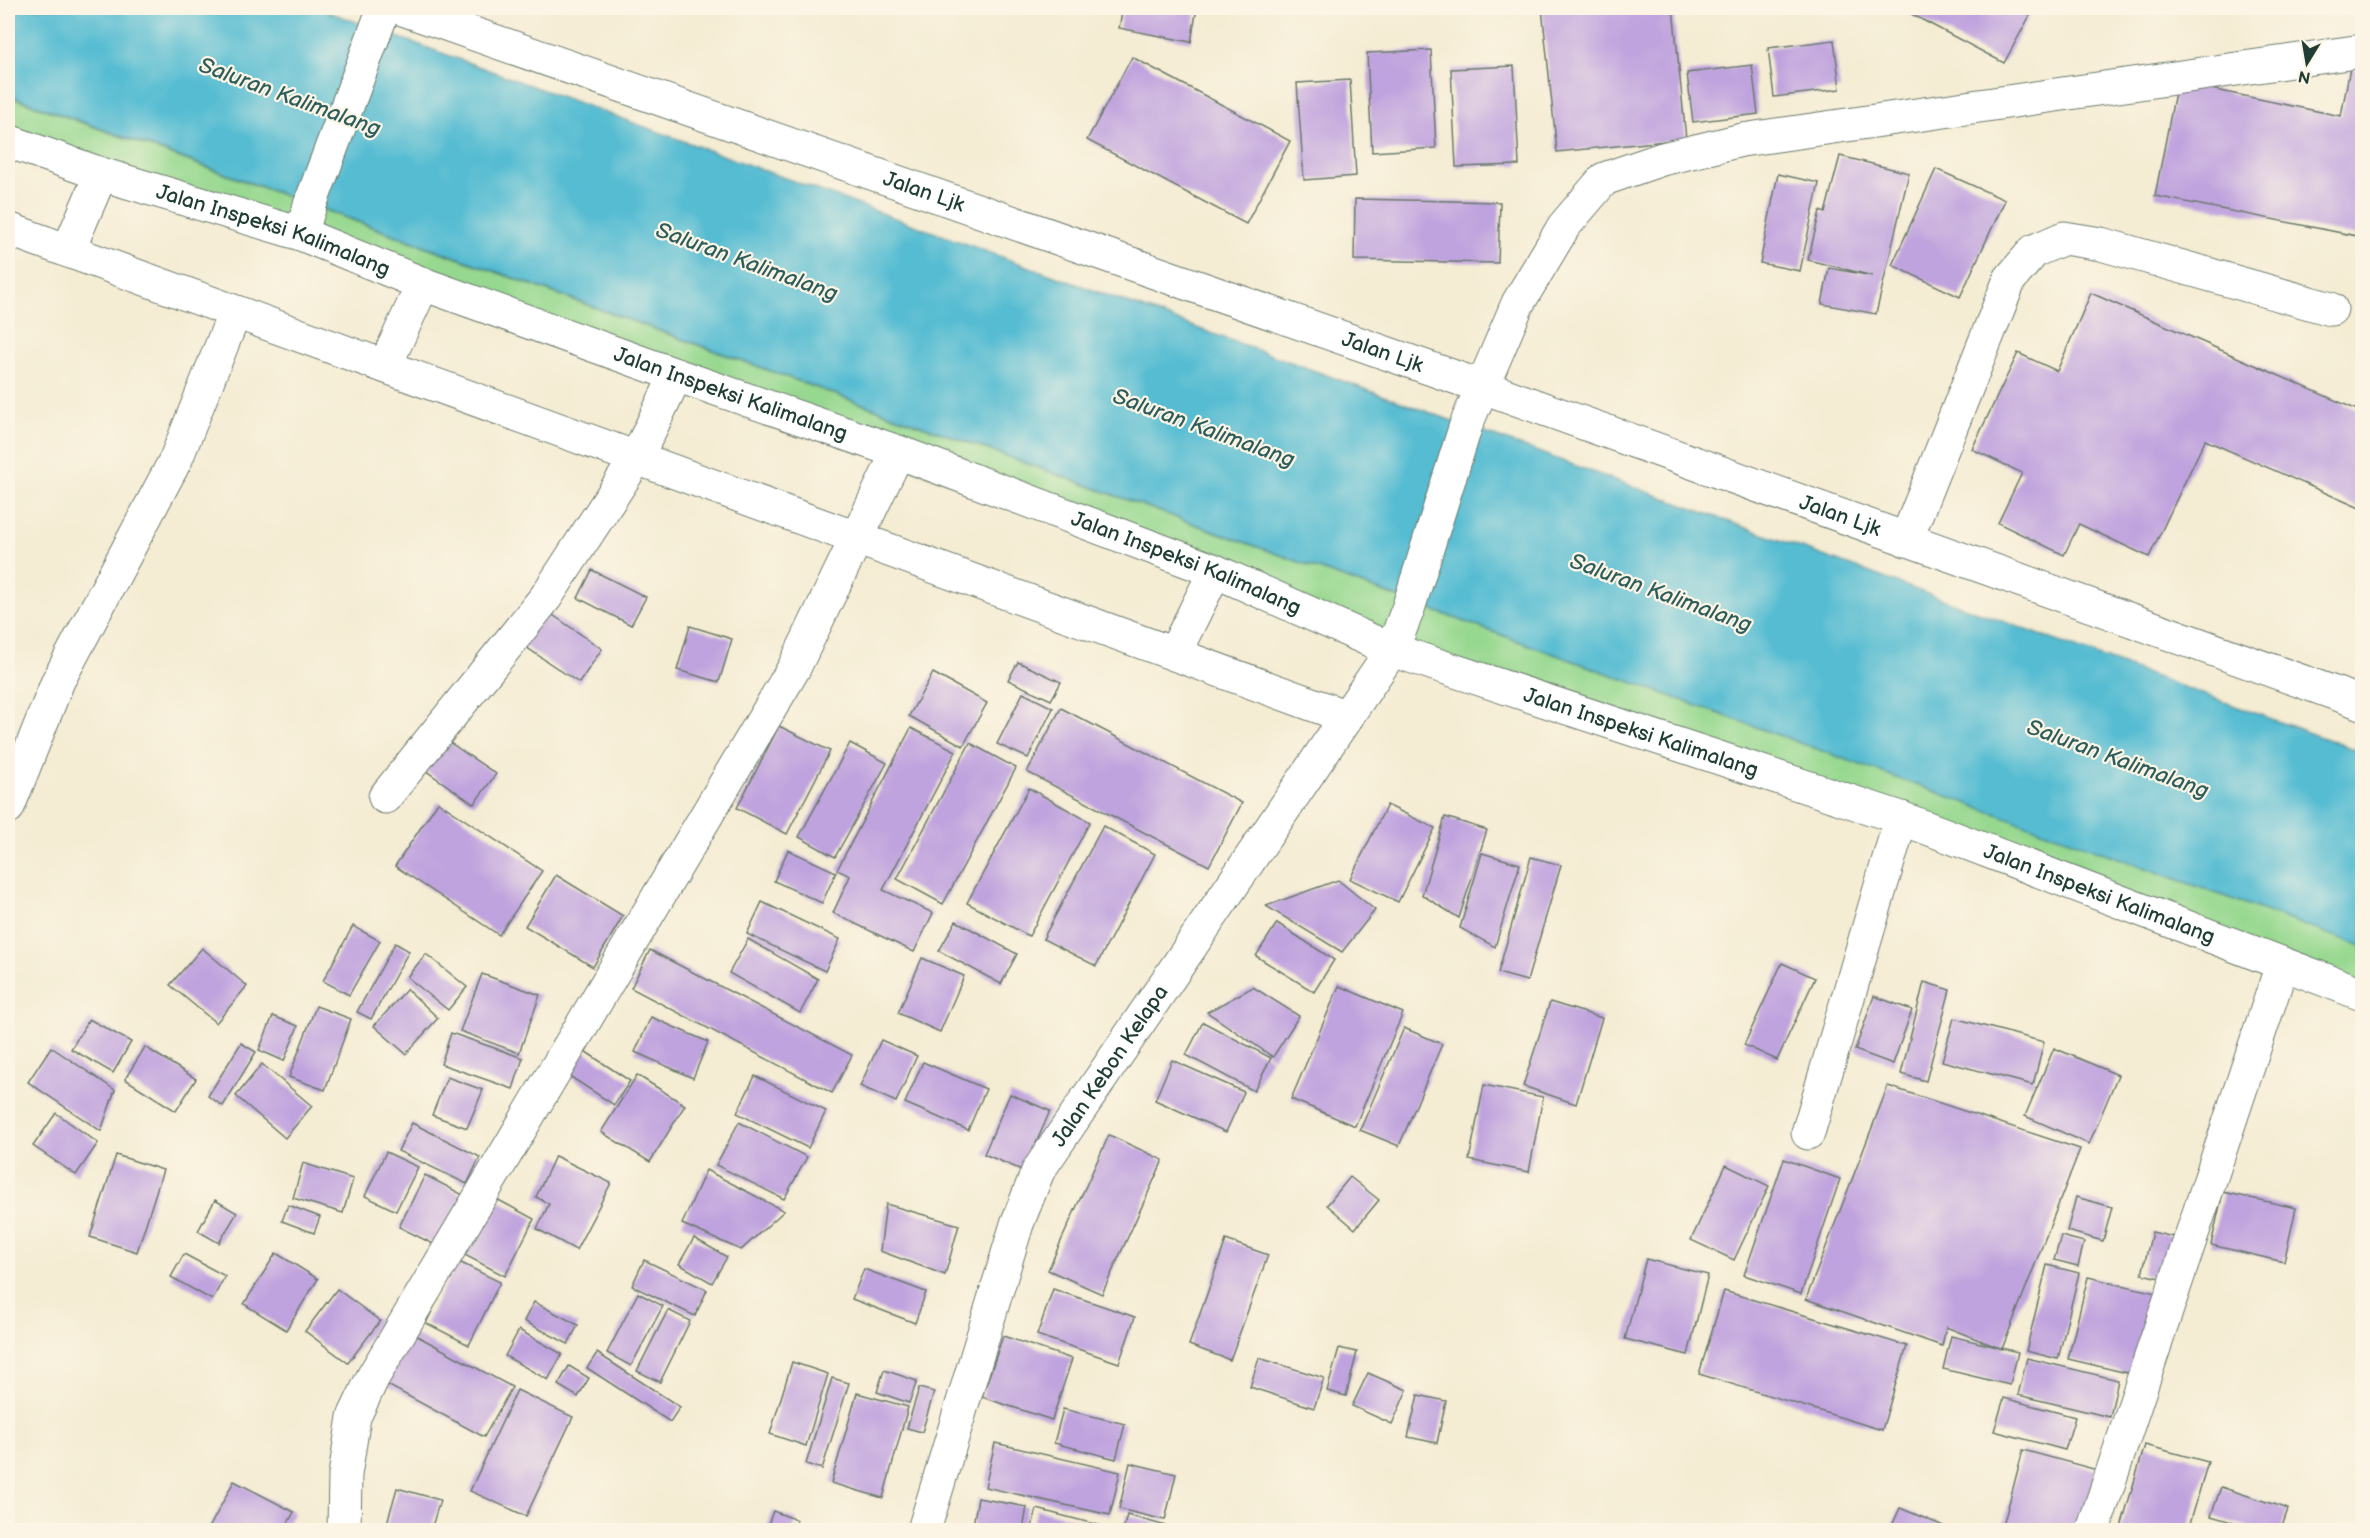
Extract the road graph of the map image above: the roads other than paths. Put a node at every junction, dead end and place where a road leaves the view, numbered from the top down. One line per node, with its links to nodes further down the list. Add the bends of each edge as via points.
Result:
1 (388, 13): 5 (street); 13 (street, Jalan Ljk)
2 (2362, 51): 13 (street, Jalan Kebon Kelapa, via 1742,140 1662,159 1604,179 1564,226 1518,303)
3 (8, 141): 4 (street, Jalan Inspeksi Kalimalang)
4 (102, 174): 5 (street, Jalan Inspeksi Kalimalang); 7 (street)
5 (304, 224): 8 (street, Jalan Inspeksi Kalimalang)
6 (8, 229): 7 (street)
7 (68, 251): 10 (street)
8 (423, 284): 11 (street); 12 (street, Jalan Inspeksi Kalimalang)
9 (2331, 309): 17 (street, via 2101,243 2064,238 2034,251 2010,279)
10 (235, 312): 11 (street); 24 (street, via 176,459 58,681)
11 (385, 366): 15 (street)
12 (676, 375): 14 (street, Jalan Inspeksi Kalimalang); 15 (street)
13 (1483, 387): 17 (street, Jalan Ljk); 19 (street, Jalan Kebon Kelapa, via 1466,425)
14 (898, 452): 16 (street); 18 (street, Jalan Inspeksi Kalimalang)
15 (636, 459): 16 (street); 23 (street, via 546,597)
16 (856, 539): 20 (street); 29 (street, via 794,668 373,1377 354,1417 345,1475)
17 (1906, 540): 21 (street, Jalan Ljk)
18 (1215, 571): 19 (street, Jalan Inspeksi Kalimalang); 20 (street)
19 (1392, 650): 22 (street, Jalan Kebon Kelapa); 25 (street, Jalan Inspeksi Kalimalang)
20 (1174, 654): 22 (street)
21 (2362, 703)
22 (1347, 717): 30 (street, Jalan Kebon Kelapa, via 1038,1171 1017,1224)
23 (385, 797)
24 (8, 807)
25 (1900, 818): 26 (street, Jalan Inspeksi Kalimalang); 28 (street)
26 (2282, 965): 27 (street, Jalan Inspeksi Kalimalang); 31 (street)
27 (2362, 994)
28 (1808, 1133)
29 (344, 1530)
30 (924, 1530)
31 (2093, 1530)

